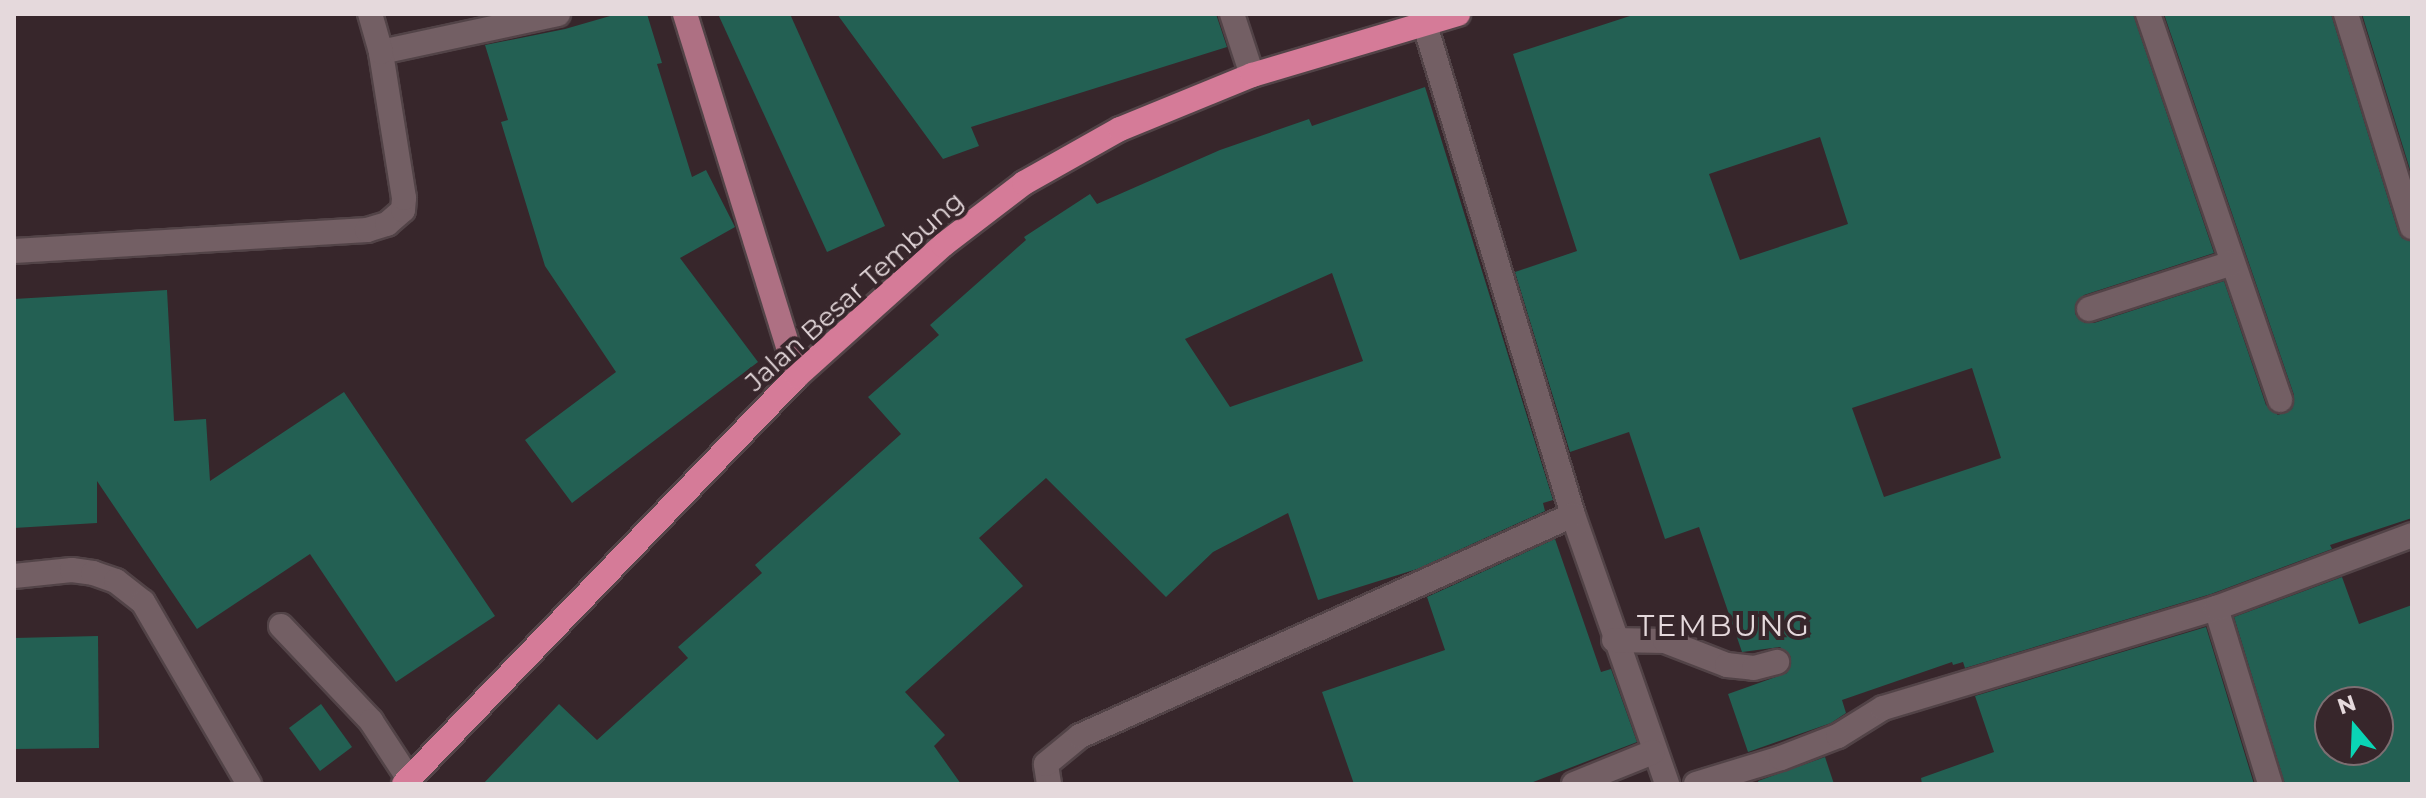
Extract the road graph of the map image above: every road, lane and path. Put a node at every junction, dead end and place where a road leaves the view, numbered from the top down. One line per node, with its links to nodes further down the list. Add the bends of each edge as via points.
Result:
1 (370, 14): 9 (street)
2 (558, 14): 9 (street)
3 (685, 14): 15 (main road)
4 (1232, 14): 10 (street)
5 (1458, 14): 8 (highway, Jalan Besar Tembung)
6 (2148, 14): 13 (street)
7 (2346, 14): 11 (street)
8 (1425, 25): 10 (highway, Jalan Besar Tembung); 17 (street)
9 (381, 52): 12 (street, via 404,198 403,210 387,224 367,230)
10 (1252, 75): 15 (highway, Jalan Besar Tembung, via 1120,129 1024,183 943,245)
11 (2412, 227)
12 (14, 251)
13 (2232, 263): 14 (street); 16 (street)
14 (2089, 309)
15 (797, 376): 25 (highway, Jalan Besar Tembung)
16 (2280, 400)
17 (1573, 515): 22 (street); 27 (street, via 1080,736 1046,764)
18 (2412, 535): 20 (street)
19 (14, 576): 26 (street, via 93,573 116,581 143,602)
20 (2216, 608): 30 (street, via 1883,708 1838,736); 31 (street)
21 (281, 626): 25 (street, via 371,721)
22 (1614, 640): 23 (street, via 1665,641 1727,665 1754,668); 24 (street)
23 (1777, 662)
24 (1653, 752): 28 (street); 29 (street)
25 (406, 782)
26 (249, 784)
27 (1049, 784)
28 (1574, 784)
29 (1667, 784)
30 (1696, 784)
31 (2270, 784)

